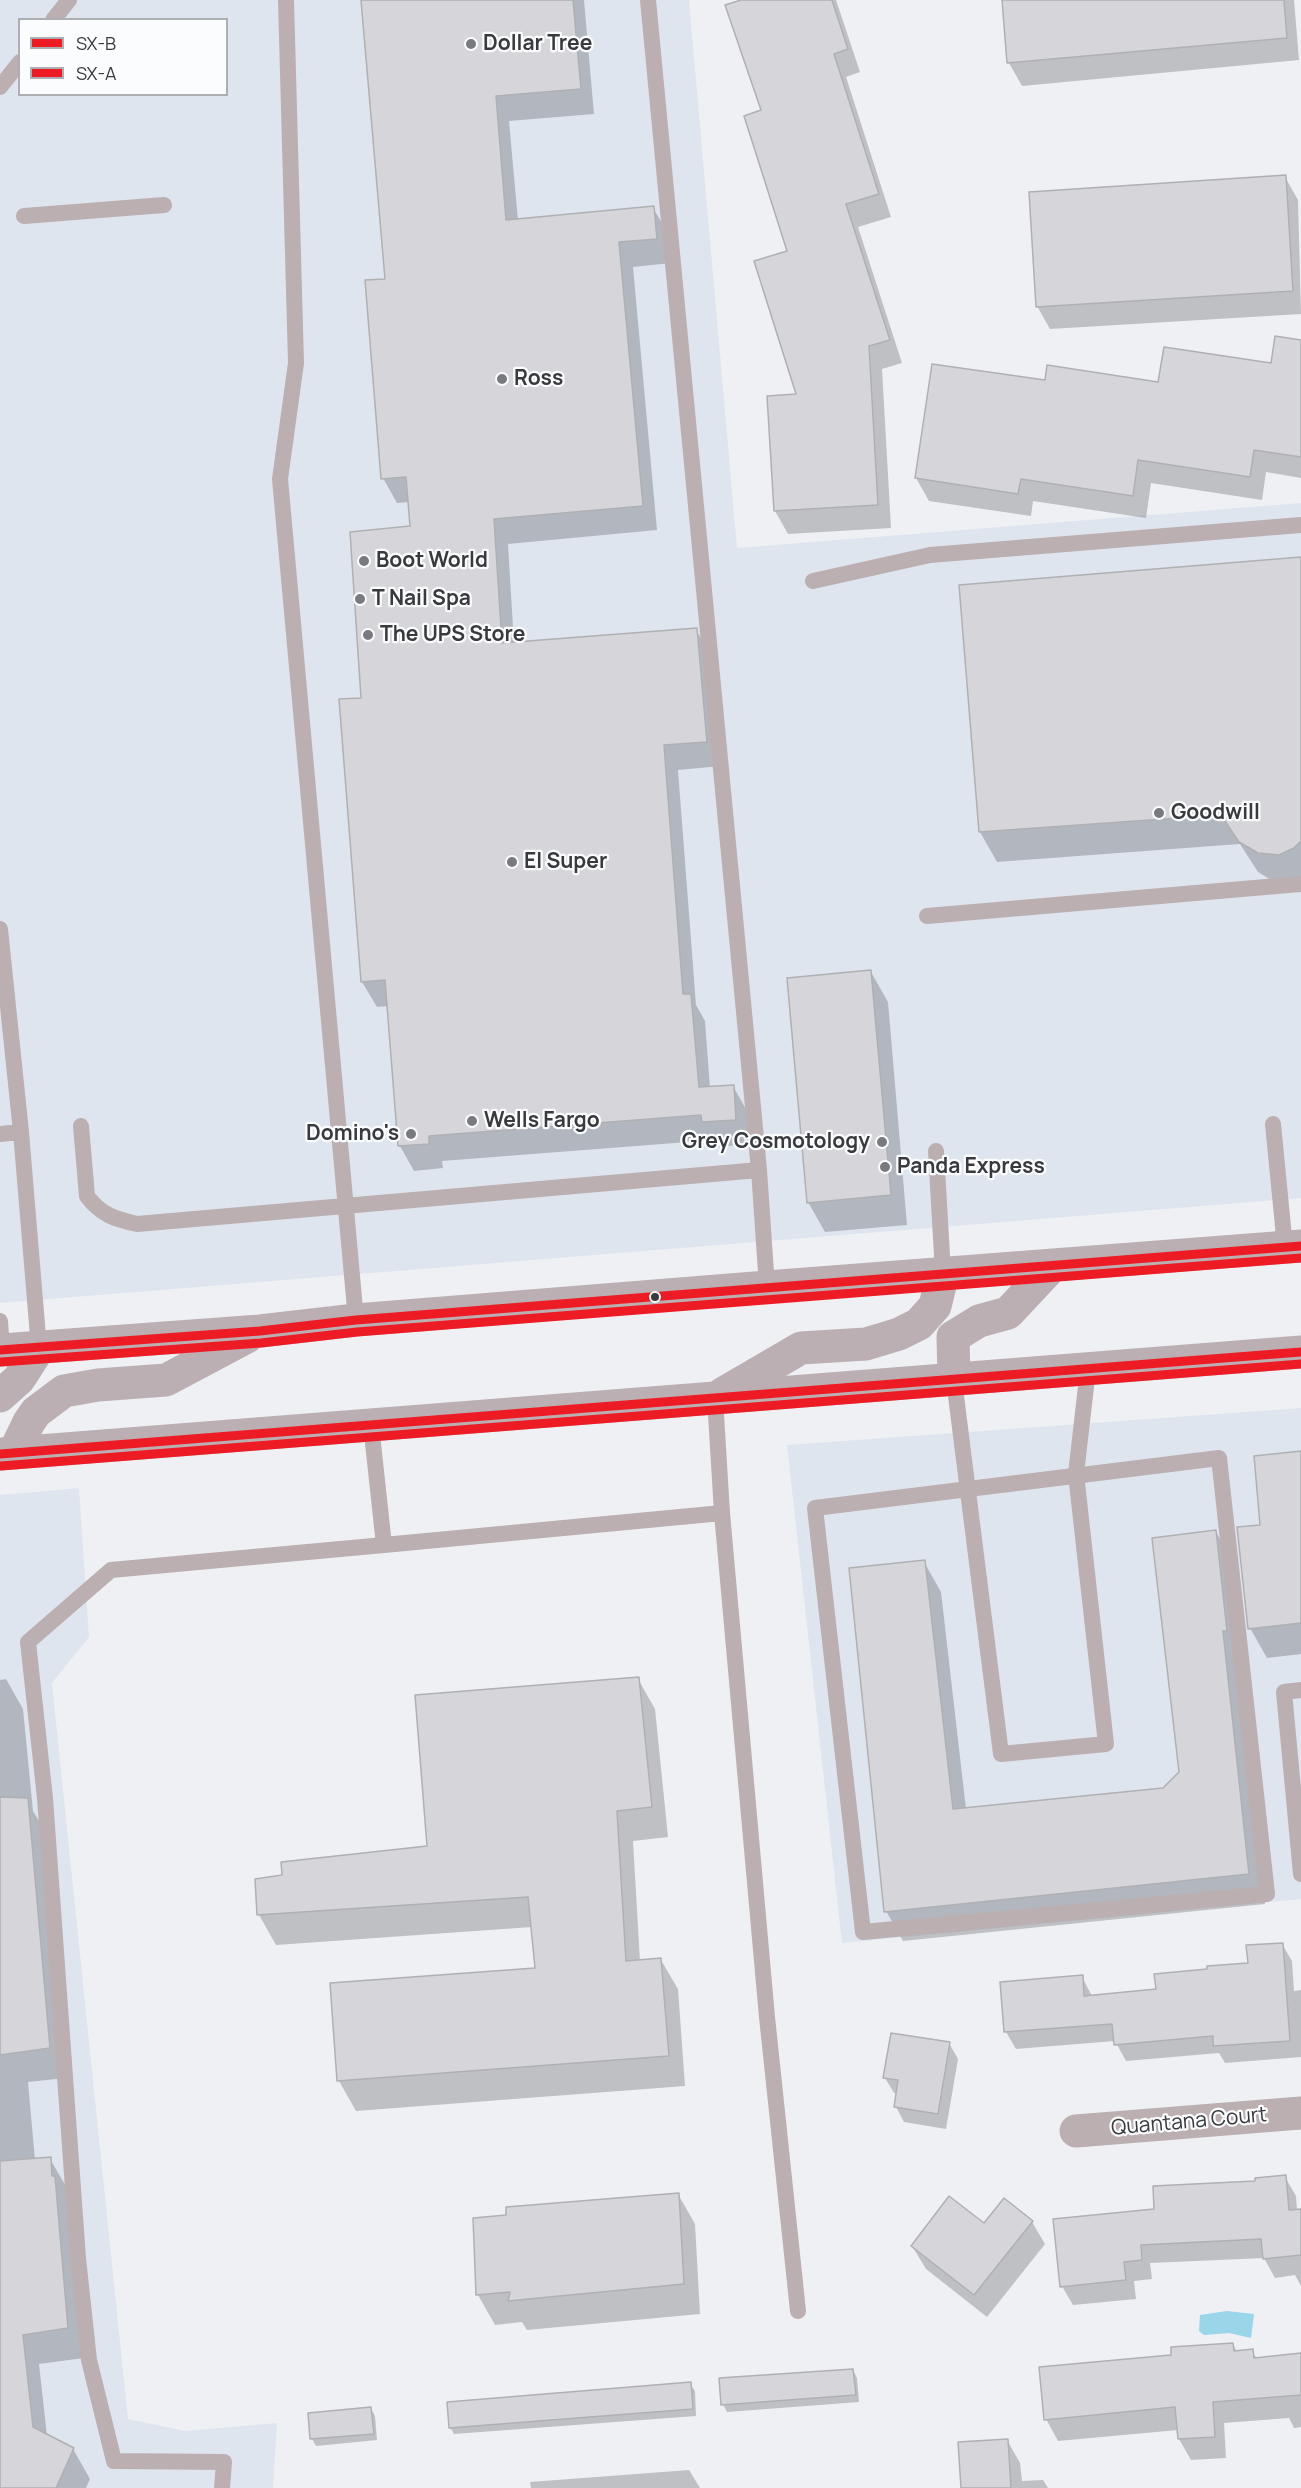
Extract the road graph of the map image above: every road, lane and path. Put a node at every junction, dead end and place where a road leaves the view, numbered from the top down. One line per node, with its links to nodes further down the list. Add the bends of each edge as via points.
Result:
1 (69, 0): 4 (lane)
2 (286, 0): 20 (lane, via 296,363 280,478)
3 (648, 0): 19 (lane)
4 (55, 18)
5 (18, 64): 6 (lane)
6 (0, 87)
7 (164, 205): 8 (lane)
8 (24, 216)
9 (1301, 525): 10 (lane, via 930,555)
10 (813, 581)
11 (1301, 884): 12 (lane)
12 (927, 915)
13 (0, 929): 16 (lane)
14 (1273, 1124): 21 (lane)
15 (81, 1126): 20 (lane, via 87,1196 112,1219 136,1224)
16 (21, 1132): 17 (lane); 28 (lane)
17 (0, 1134)
18 (936, 1151): 23 (lane)
19 (759, 1170): 20 (lane); 24 (lane)
20 (345, 1206): 25 (lane)
21 (1293, 1247): 22 (main road)
22 (1053, 1265): 23 (main road); 31 (main road, via 1008,1313 979,1321 953,1337)
23 (943, 1274): 24 (main road); 33 (main road, via 935,1306 919,1324 866,1344 801,1348)
24 (767, 1287): 25 (main road)
25 (356, 1320): 26 (main road)
26 (260, 1331): 28 (main road); 35 (main road, via 165,1380 64,1391 36,1412)
27 (1, 1341): 28 (main road)
28 (39, 1348): 32 (main road, via 19,1379)
29 (1301, 1352): 30 (main road)
30 (1088, 1369): 31 (main road); 36 (lane)
31 (954, 1380): 33 (main road); 37 (lane)
32 (0, 1396)
33 (715, 1398): 34 (main road); 38 (lane)
34 (371, 1425): 35 (main road); 39 (lane)
35 (7, 1453)
36 (1076, 1474): 37 (lane); 37 (lane, via 1106,1744 1001,1754); 37 (lane, via 1219,1458 1267,1894 863,1932 815,1508)
37 (967, 1489)
38 (722, 1513): 39 (lane); 44 (lane)
39 (384, 1545): 45 (lane, via 111,1570 28,1642 45,1798 78,2258 89,2360 114,2461 224,2462)
40 (1301, 1690): 41 (lane, via 1284,1692)
41 (1301, 1874)
42 (1301, 2113): 43 (street, Quantana Court)
43 (1076, 2131)
44 (798, 2311)
45 (222, 2488)

